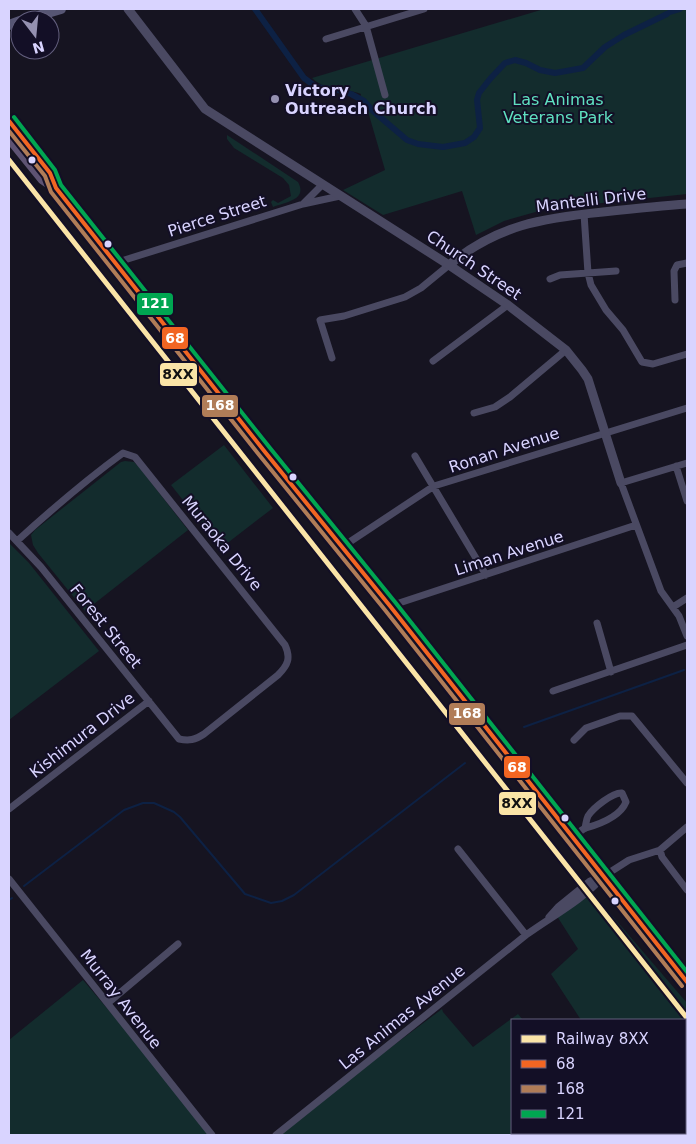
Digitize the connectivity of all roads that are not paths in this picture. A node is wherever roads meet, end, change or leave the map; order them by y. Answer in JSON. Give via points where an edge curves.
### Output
{"nodes":[{"id":1,"x":128,"y":9,"type":"edge"},
{"id":2,"x":355,"y":9,"type":"edge"},
{"id":3,"x":424,"y":9,"type":"edge"},
{"id":4,"x":366,"y":26,"type":"junction"},
{"id":5,"x":326,"y":39,"type":"dead end"},
{"id":6,"x":385,"y":95,"type":"dead end"},
{"id":7,"x":9,"y":121,"type":"edge"},
{"id":8,"x":9,"y":137,"type":"edge"},
{"id":9,"x":322,"y":185,"type":"junction"},
{"id":10,"x":56,"y":188,"type":"junction"},
{"id":11,"x":340,"y":196,"type":"junction"},
{"id":12,"x":302,"y":204,"type":"junction"},
{"id":13,"x":687,"y":204,"type":"edge"},
{"id":14,"x":584,"y":214,"type":"junction"},
{"id":15,"x":115,"y":263,"type":"junction"},
{"id":16,"x":687,"y":263,"type":"edge"},
{"id":17,"x":449,"y":265,"type":"junction"},
{"id":18,"x":616,"y":271,"type":"dead end"},
{"id":19,"x":588,"y":273,"type":"junction"},
{"id":20,"x":550,"y":279,"type":"dead end"},
{"id":21,"x":675,"y":300,"type":"dead end"},
{"id":22,"x":508,"y":305,"type":"junction"},
{"id":23,"x":566,"y":350,"type":"junction"},
{"id":24,"x":687,"y":354,"type":"edge"},
{"id":25,"x":332,"y":358,"type":"dead end"},
{"id":26,"x":434,"y":361,"type":"dead end"},
{"id":27,"x":687,"y":408,"type":"edge"},
{"id":28,"x":474,"y":413,"type":"dead end"},
{"id":29,"x":605,"y":432,"type":"junction"},
{"id":30,"x":415,"y":456,"type":"dead end"},
{"id":31,"x":687,"y":463,"type":"edge"},
{"id":32,"x":676,"y":466,"type":"junction"},
{"id":33,"x":621,"y":483,"type":"junction"},
{"id":34,"x":434,"y":486,"type":"junction"},
{"id":35,"x":687,"y":501,"type":"edge"},
{"id":36,"x":636,"y":525,"type":"junction"},
{"id":37,"x":9,"y":533,"type":"edge"},
{"id":38,"x":17,"y":540,"type":"junction"},
{"id":39,"x":342,"y":547,"type":"junction"},
{"id":40,"x":486,"y":575,"type":"junction"},
{"id":41,"x":687,"y":598,"type":"edge"},
{"id":42,"x":390,"y":606,"type":"junction"},
{"id":43,"x":673,"y":608,"type":"junction"},
{"id":44,"x":596,"y":623,"type":"dead end"},
{"id":45,"x":687,"y":636,"type":"edge"},
{"id":46,"x":687,"y":645,"type":"edge"},
{"id":47,"x":611,"y":672,"type":"junction"},
{"id":48,"x":553,"y":691,"type":"dead end"},
{"id":49,"x":149,"y":701,"type":"junction"},
{"id":50,"x":179,"y":739,"type":"joint"},
{"id":51,"x":574,"y":740,"type":"dead end"},
{"id":52,"x":687,"y":782,"type":"edge"},
{"id":53,"x":9,"y":809,"type":"edge"},
{"id":54,"x":687,"y":827,"type":"edge"},
{"id":55,"x":585,"y":828,"type":"junction"},
{"id":56,"x":573,"y":837,"type":"junction"},
{"id":57,"x":458,"y":849,"type":"dead end"},
{"id":58,"x":660,"y":850,"type":"junction"},
{"id":59,"x":604,"y":876,"type":"junction"},
{"id":60,"x":9,"y":879,"type":"edge"},
{"id":61,"x":687,"y":890,"type":"edge"},
{"id":62,"x":526,"y":935,"type":"junction"},
{"id":63,"x":178,"y":944,"type":"dead end"},
{"id":64,"x":687,"y":982,"type":"edge"},
{"id":65,"x":108,"y":1003,"type":"junction"},
{"id":66,"x":212,"y":1135,"type":"edge"},
{"id":67,"x":276,"y":1135,"type":"edge"}],
"edges":[{"from":1,"to":9,"type":"street","name":"Church Street","via":[[205,109]]},
{"from":2,"to":4,"type":"street"},
{"from":3,"to":4,"type":"street"},
{"from":4,"to":5,"type":"street"},
{"from":4,"to":6,"type":"street"},
{"from":7,"to":10,"type":"main road","via":[[50,173]]},
{"from":8,"to":10,"type":"main road","via":[[42,179]]},
{"from":9,"to":11,"type":"street","name":"Church Street"},
{"from":9,"to":12,"type":"street","name":"Pierce Street"},
{"from":10,"to":15,"type":"main road"},
{"from":11,"to":12,"type":"street"},
{"from":11,"to":17,"type":"street","name":"Church Street"},
{"from":12,"to":15,"type":"street","name":"Pierce Street"},
{"from":13,"to":14,"type":"street","name":"Mantelli Drive"},
{"from":14,"to":17,"type":"street","name":"Mantelli Drive","via":[[510,229]]},
{"from":14,"to":19,"type":"street"},
{"from":15,"to":39,"type":"main road"},
{"from":16,"to":21,"type":"street","via":[[678,265],[674,271]]},
{"from":17,"to":22,"type":"street","name":"Church Street"},
{"from":17,"to":25,"type":"street","via":[[405,297],[320,320]]},
{"from":18,"to":19,"type":"street"},
{"from":19,"to":20,"type":"street"},
{"from":19,"to":24,"type":"street","via":[[595,294],[623,330],[642,362],[652,364]]},
{"from":22,"to":23,"type":"street","name":"Church Street"},
{"from":22,"to":26,"type":"street"},
{"from":23,"to":28,"type":"street","via":[[510,397],[495,407]]},
{"from":23,"to":29,"type":"street","name":"Church Street","via":[[588,379]]},
{"from":27,"to":29,"type":"street","name":"Ronan Avenue"},
{"from":29,"to":33,"type":"street","name":"Church Street"},
{"from":29,"to":34,"type":"street","name":"Ronan Avenue"},
{"from":30,"to":34,"type":"street"},
{"from":31,"to":32,"type":"street"},
{"from":32,"to":33,"type":"street"},
{"from":32,"to":35,"type":"street"},
{"from":33,"to":36,"type":"street","name":"Church Street"},
{"from":34,"to":39,"type":"street","name":"Ronan Avenue"},
{"from":34,"to":40,"type":"street"},
{"from":36,"to":40,"type":"street","name":"Liman Avenue"},
{"from":36,"to":43,"type":"street","name":"Church Street","via":[[661,592]]},
{"from":37,"to":38,"type":"street","name":"Forest Street"},
{"from":38,"to":49,"type":"street","name":"Forest Street"},
{"from":38,"to":50,"type":"street","name":"Muraoka Drive","via":[[123,453],[135,457],[246,594],[288,652],[288,664],[284,670],[256,693],[196,739]]},
{"from":39,"to":42,"type":"main road"},
{"from":40,"to":42,"type":"street","name":"Liman Avenue"},
{"from":41,"to":43,"type":"street"},
{"from":42,"to":56,"type":"main road"},
{"from":43,"to":45,"type":"street","name":"Church Street"},
{"from":44,"to":47,"type":"street"},
{"from":46,"to":47,"type":"street"},
{"from":47,"to":48,"type":"street"},
{"from":49,"to":50,"type":"street","name":"Forest Street"},
{"from":49,"to":53,"type":"street","name":"Kishimura Drive"},
{"from":51,"to":52,"type":"street","via":[[586,728],[627,714]]},
{"from":54,"to":58,"type":"street"},
{"from":55,"to":55,"type":"street","via":[[606,822],[623,808],[626,802],[622,793],[610,797],[589,815]]},
{"from":55,"to":56,"type":"street"},
{"from":56,"to":59,"type":"main road"},
{"from":57,"to":62,"type":"street"},
{"from":58,"to":59,"type":"street","name":"Las Animas Avenue","via":[[629,860]]},
{"from":58,"to":61,"type":"street"},
{"from":59,"to":62,"type":"street","name":"Las Animas Avenue","via":[[590,881]]},
{"from":59,"to":64,"type":"main road"},
{"from":60,"to":65,"type":"street","name":"Murray Avenue"},
{"from":62,"to":67,"type":"street","name":"Las Animas Avenue"},
{"from":63,"to":65,"type":"street"},
{"from":65,"to":66,"type":"street","name":"Murray Avenue"}]}
